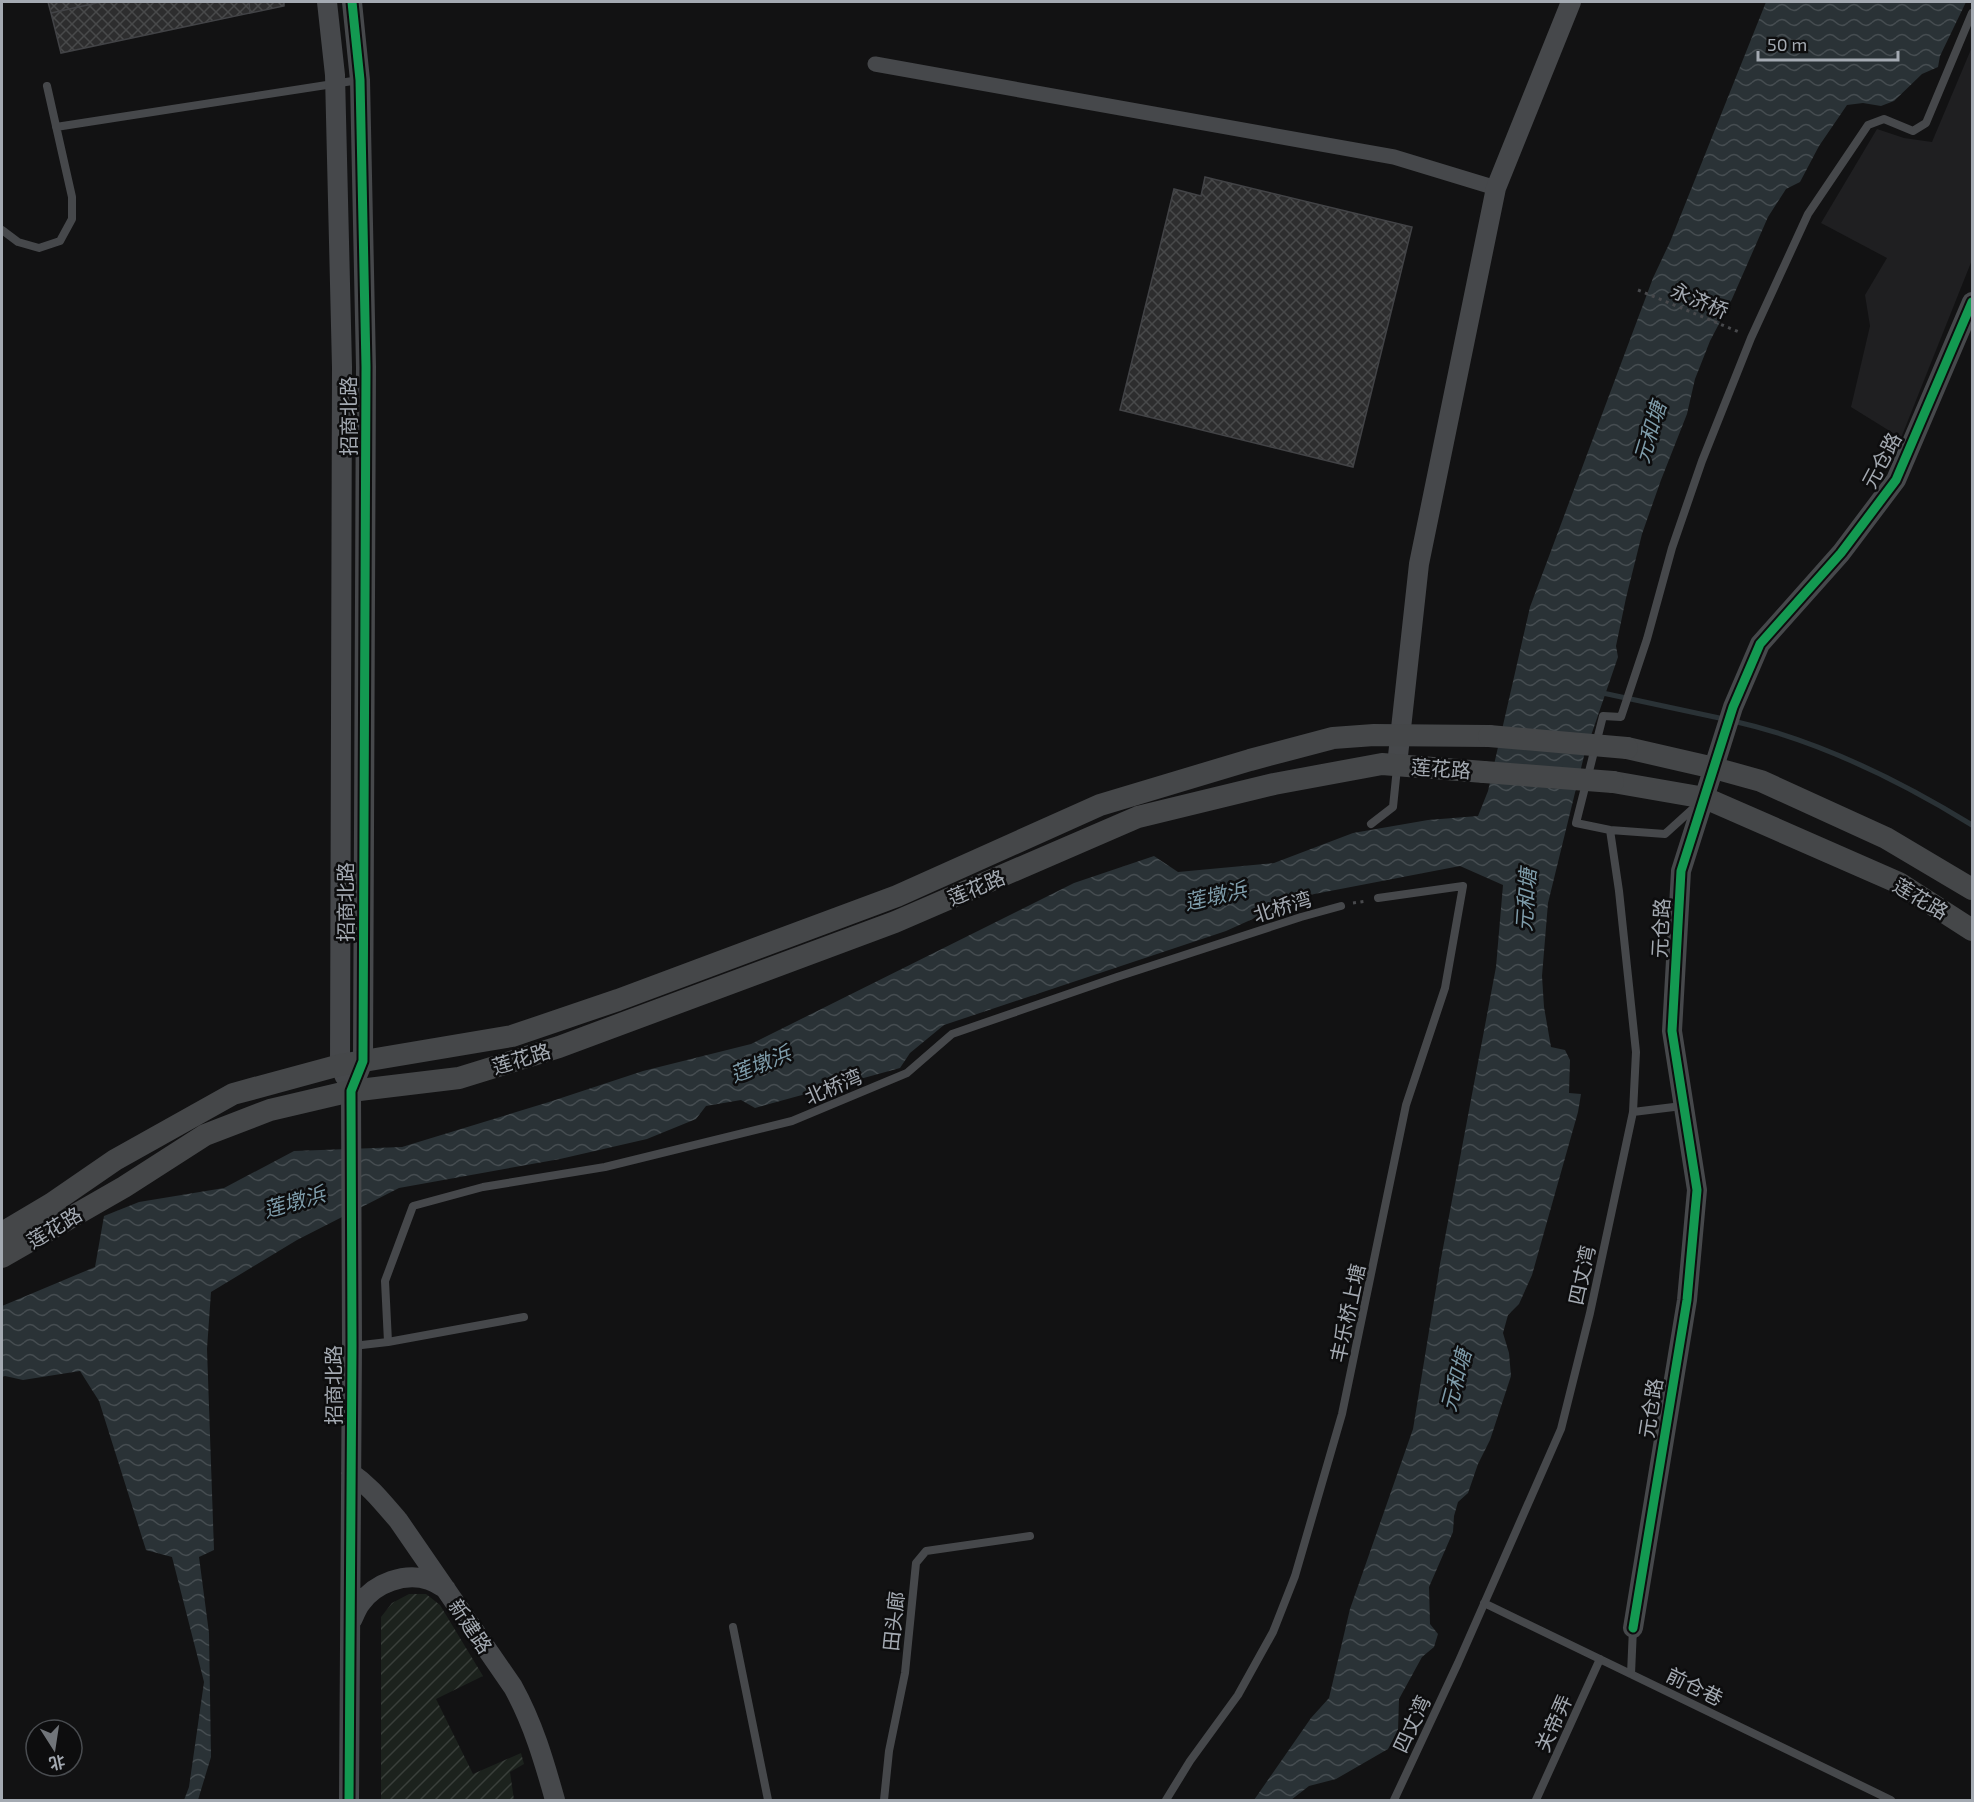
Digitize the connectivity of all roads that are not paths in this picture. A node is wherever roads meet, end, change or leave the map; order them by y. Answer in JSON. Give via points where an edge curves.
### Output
{"nodes":[{"id":1,"x":327,"y":2,"type":"edge"},
{"id":2,"x":351,"y":2,"type":"edge"},
{"id":3,"x":1571,"y":2,"type":"edge"},
{"id":4,"x":1972,"y":13,"type":"edge"},
{"id":5,"x":875,"y":64,"type":"dead end"},
{"id":6,"x":360,"y":80,"type":"junction"},
{"id":7,"x":335,"y":83,"type":"junction"},
{"id":8,"x":47,"y":86,"type":"dead end"},
{"id":9,"x":56,"y":128,"type":"junction"},
{"id":10,"x":1496,"y":188,"type":"junction"},
{"id":11,"x":2,"y":230,"type":"edge"},
{"id":12,"x":1972,"y":302,"type":"edge"},
{"id":13,"x":1399,"y":735,"type":"junction"},
{"id":14,"x":1397,"y":765,"type":"junction"},
{"id":15,"x":1714,"y":768,"type":"junction"},
{"id":16,"x":1705,"y":798,"type":"junction"},
{"id":17,"x":1371,"y":824,"type":"dead end"},
{"id":18,"x":1610,"y":830,"type":"junction"},
{"id":19,"x":1972,"y":889,"type":"edge"},
{"id":20,"x":1378,"y":898,"type":"road end"},
{"id":21,"x":1341,"y":906,"type":"road end"},
{"id":22,"x":1972,"y":930,"type":"edge"},
{"id":23,"x":363,"y":1061,"type":"junction"},
{"id":24,"x":340,"y":1065,"type":"junction"},
{"id":25,"x":351,"y":1091,"type":"junction"},
{"id":26,"x":1684,"y":1106,"type":"junction"},
{"id":27,"x":1633,"y":1112,"type":"junction"},
{"id":28,"x":2,"y":1233,"type":"edge"},
{"id":29,"x":2,"y":1257,"type":"edge"},
{"id":30,"x":524,"y":1317,"type":"dead end"},
{"id":31,"x":388,"y":1342,"type":"junction"},
{"id":32,"x":352,"y":1346,"type":"junction"},
{"id":33,"x":351,"y":1473,"type":"junction"},
{"id":34,"x":1030,"y":1536,"type":"dead end"},
{"id":35,"x":446,"y":1589,"type":"junction"},
{"id":36,"x":1484,"y":1603,"type":"junction"},
{"id":37,"x":351,"y":1622,"type":"junction"},
{"id":38,"x":733,"y":1627,"type":"dead end"},
{"id":39,"x":1633,"y":1628,"type":"joint"},
{"id":40,"x":1600,"y":1659,"type":"junction"},
{"id":41,"x":1631,"y":1674,"type":"junction"},
{"id":42,"x":349,"y":1800,"type":"edge"},
{"id":43,"x":555,"y":1800,"type":"edge"},
{"id":44,"x":768,"y":1800,"type":"edge"},
{"id":45,"x":884,"y":1800,"type":"edge"},
{"id":46,"x":1166,"y":1800,"type":"edge"},
{"id":47,"x":1394,"y":1800,"type":"edge"},
{"id":48,"x":1536,"y":1800,"type":"edge"},
{"id":49,"x":1891,"y":1800,"type":"edge"}],
"edges":[{"from":1,"to":7,"type":"street","name":"招商北路"},
{"from":2,"to":6,"type":"street","name":"招商北路"},
{"from":3,"to":10,"type":"street"},
{"from":4,"to":18,"type":"lane","via":[[1926,123],[1913,131],[1884,119],[1868,125],[1808,214],[1751,338],[1672,548],[1621,717],[1604,716],[1576,824]]},
{"from":5,"to":10,"type":"street","via":[[1394,157]]},
{"from":6,"to":7,"type":"lane"},
{"from":6,"to":23,"type":"street","name":"招商北路","via":[[366,367]]},
{"from":7,"to":9,"type":"lane"},
{"from":7,"to":24,"type":"street","name":"招商北路","via":[[342,367]]},
{"from":8,"to":9,"type":"lane"},
{"from":9,"to":11,"type":"lane","via":[[72,197],[72,219],[60,241],[39,248],[18,242]]},
{"from":10,"to":13,"type":"street","via":[[1419,564]]},
{"from":12,"to":15,"type":"street","name":"元仓路","via":[[1896,480],[1841,553],[1760,644],[1732,707]]},
{"from":13,"to":14,"type":"street"},
{"from":13,"to":15,"type":"main road","name":"莲花路","bridge":true,"via":[[1489,736],[1627,748]]},
{"from":13,"to":23,"type":"main road","name":"莲花路","via":[[1334,738],[1120,799],[897,896],[576,1014],[512,1036]]},
{"from":14,"to":16,"type":"main road","name":"莲花路","bridge":true,"via":[[1613,782]]},
{"from":14,"to":17,"type":"lane","via":[[1393,807]]},
{"from":14,"to":25,"type":"main road","name":"莲花路","via":[[1382,764],[1274,784],[1138,817],[895,922],[559,1047],[459,1078]]},
{"from":15,"to":16,"type":"street","name":"元仓路"},
{"from":15,"to":19,"type":"main road","name":"莲花路","via":[[1761,781],[1886,838]]},
{"from":16,"to":18,"type":"lane","via":[[1665,834]]},
{"from":16,"to":22,"type":"main road","name":"莲花路","via":[[1899,883]]},
{"from":16,"to":26,"type":"street","name":"元仓路","via":[[1681,871],[1672,1030]]},
{"from":18,"to":27,"type":"lane","name":"四丈湾","via":[[1636,1052]]},
{"from":20,"to":46,"type":"lane","name":"丰乐桥上塘","via":[[1463,886],[1445,988],[1406,1105],[1342,1414],[1295,1576],[1273,1632],[1244,1684]]},
{"from":21,"to":31,"type":"lane","name":"北桥湾","via":[[952,1034],[908,1073],[792,1121],[605,1167],[483,1187],[413,1206],[385,1281]]},
{"from":23,"to":24,"type":"main road","name":"莲花路"},
{"from":23,"to":25,"type":"street","name":"招商北路"},
{"from":24,"to":25,"type":"street","name":"招商北路"},
{"from":24,"to":28,"type":"main road","name":"莲花路","via":[[233,1094],[115,1160]]},
{"from":25,"to":29,"type":"main road","name":"莲花路","via":[[270,1110],[205,1135]]},
{"from":25,"to":32,"type":"street","name":"招商北路"},
{"from":26,"to":27,"type":"lane"},
{"from":26,"to":39,"type":"street","name":"元仓路","via":[[1697,1190],[1692,1245],[1685,1311]]},
{"from":27,"to":36,"type":"lane","name":"四丈湾","via":[[1561,1429]]},
{"from":30,"to":31,"type":"lane"},
{"from":31,"to":32,"type":"lane"},
{"from":32,"to":33,"type":"street","name":"招商北路"},
{"from":33,"to":35,"type":"street","name":"新建路","via":[[377,1494]]},
{"from":33,"to":37,"type":"street","name":"招商北路"},
{"from":34,"to":45,"type":"lane","name":"田头廊","via":[[926,1551],[916,1563],[905,1673]]},
{"from":35,"to":37,"type":"street","via":[[411,1577],[387,1583],[360,1603]]},
{"from":35,"to":43,"type":"street","name":"新建路","via":[[525,1708]]},
{"from":36,"to":40,"type":"lane","name":"前仓巷"},
{"from":36,"to":47,"type":"lane","name":"四丈湾"},
{"from":37,"to":42,"type":"street","name":"招商北路"},
{"from":38,"to":44,"type":"lane"},
{"from":39,"to":41,"type":"lane","name":"元仓路"},
{"from":40,"to":41,"type":"lane","name":"前仓巷"},
{"from":40,"to":48,"type":"lane","name":"关帝弄"},
{"from":41,"to":49,"type":"lane","name":"前仓巷"}]}
